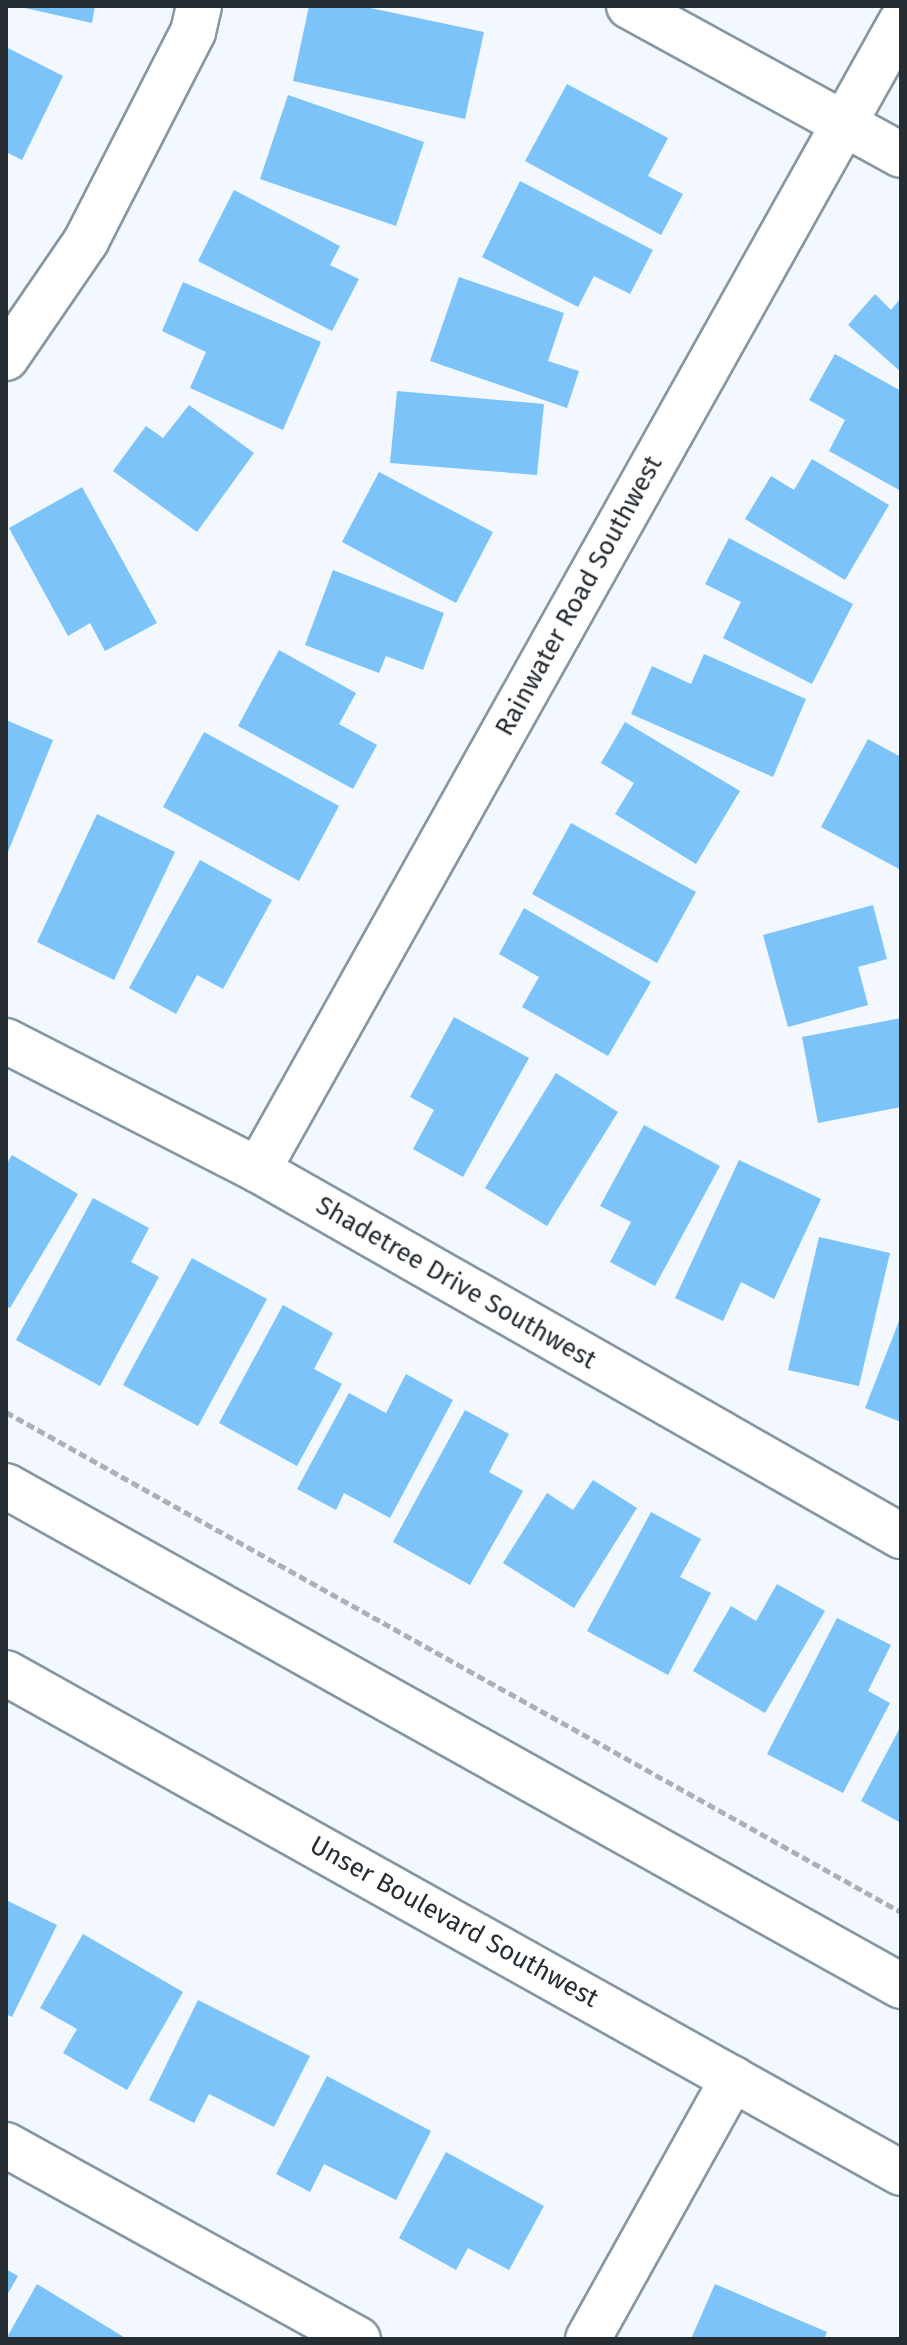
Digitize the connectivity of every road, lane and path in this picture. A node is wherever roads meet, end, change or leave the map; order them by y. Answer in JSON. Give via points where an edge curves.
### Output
{"nodes":[{"id":1,"x":199,"y":6,"type":"edge"},
{"id":2,"x":629,"y":6,"type":"edge"},
{"id":3,"x":901,"y":22,"type":"edge"},
{"id":4,"x":845,"y":123,"type":"junction"},
{"id":5,"x":901,"y":155,"type":"edge"},
{"id":6,"x":6,"y":358,"type":"edge"},
{"id":7,"x":6,"y":1041,"type":"edge"},
{"id":8,"x":258,"y":1170,"type":"junction"},
{"id":9,"x":6,"y":1412,"type":"edge"},
{"id":10,"x":6,"y":1486,"type":"edge"},
{"id":11,"x":901,"y":1536,"type":"edge"},
{"id":12,"x":6,"y":1673,"type":"edge"},
{"id":13,"x":901,"y":1912,"type":"edge"},
{"id":14,"x":901,"y":1986,"type":"edge"},
{"id":15,"x":733,"y":2079,"type":"junction"},
{"id":16,"x":6,"y":2145,"type":"edge"},
{"id":17,"x":901,"y":2173,"type":"edge"},
{"id":18,"x":358,"y":2339,"type":"edge"},
{"id":19,"x":588,"y":2339,"type":"edge"}],
"edges":[{"from":1,"to":6,"type":"street","via":[[193,32],[86,241]]},
{"from":2,"to":4,"type":"street"},
{"from":3,"to":4,"type":"street","name":"Rainwater Road Southwest"},
{"from":4,"to":5,"type":"street"},
{"from":4,"to":8,"type":"street","name":"Rainwater Road Southwest"},
{"from":7,"to":8,"type":"street","name":"Shadetree Drive Southwest"},
{"from":8,"to":11,"type":"street","name":"Shadetree Drive Southwest"},
{"from":9,"to":13,"type":"path"},
{"from":10,"to":14,"type":"street"},
{"from":12,"to":15,"type":"street","name":"Unser Boulevard Southwest"},
{"from":15,"to":17,"type":"street","name":"Unser Boulevard Southwest"},
{"from":15,"to":19,"type":"street"},
{"from":16,"to":18,"type":"street"}]}
